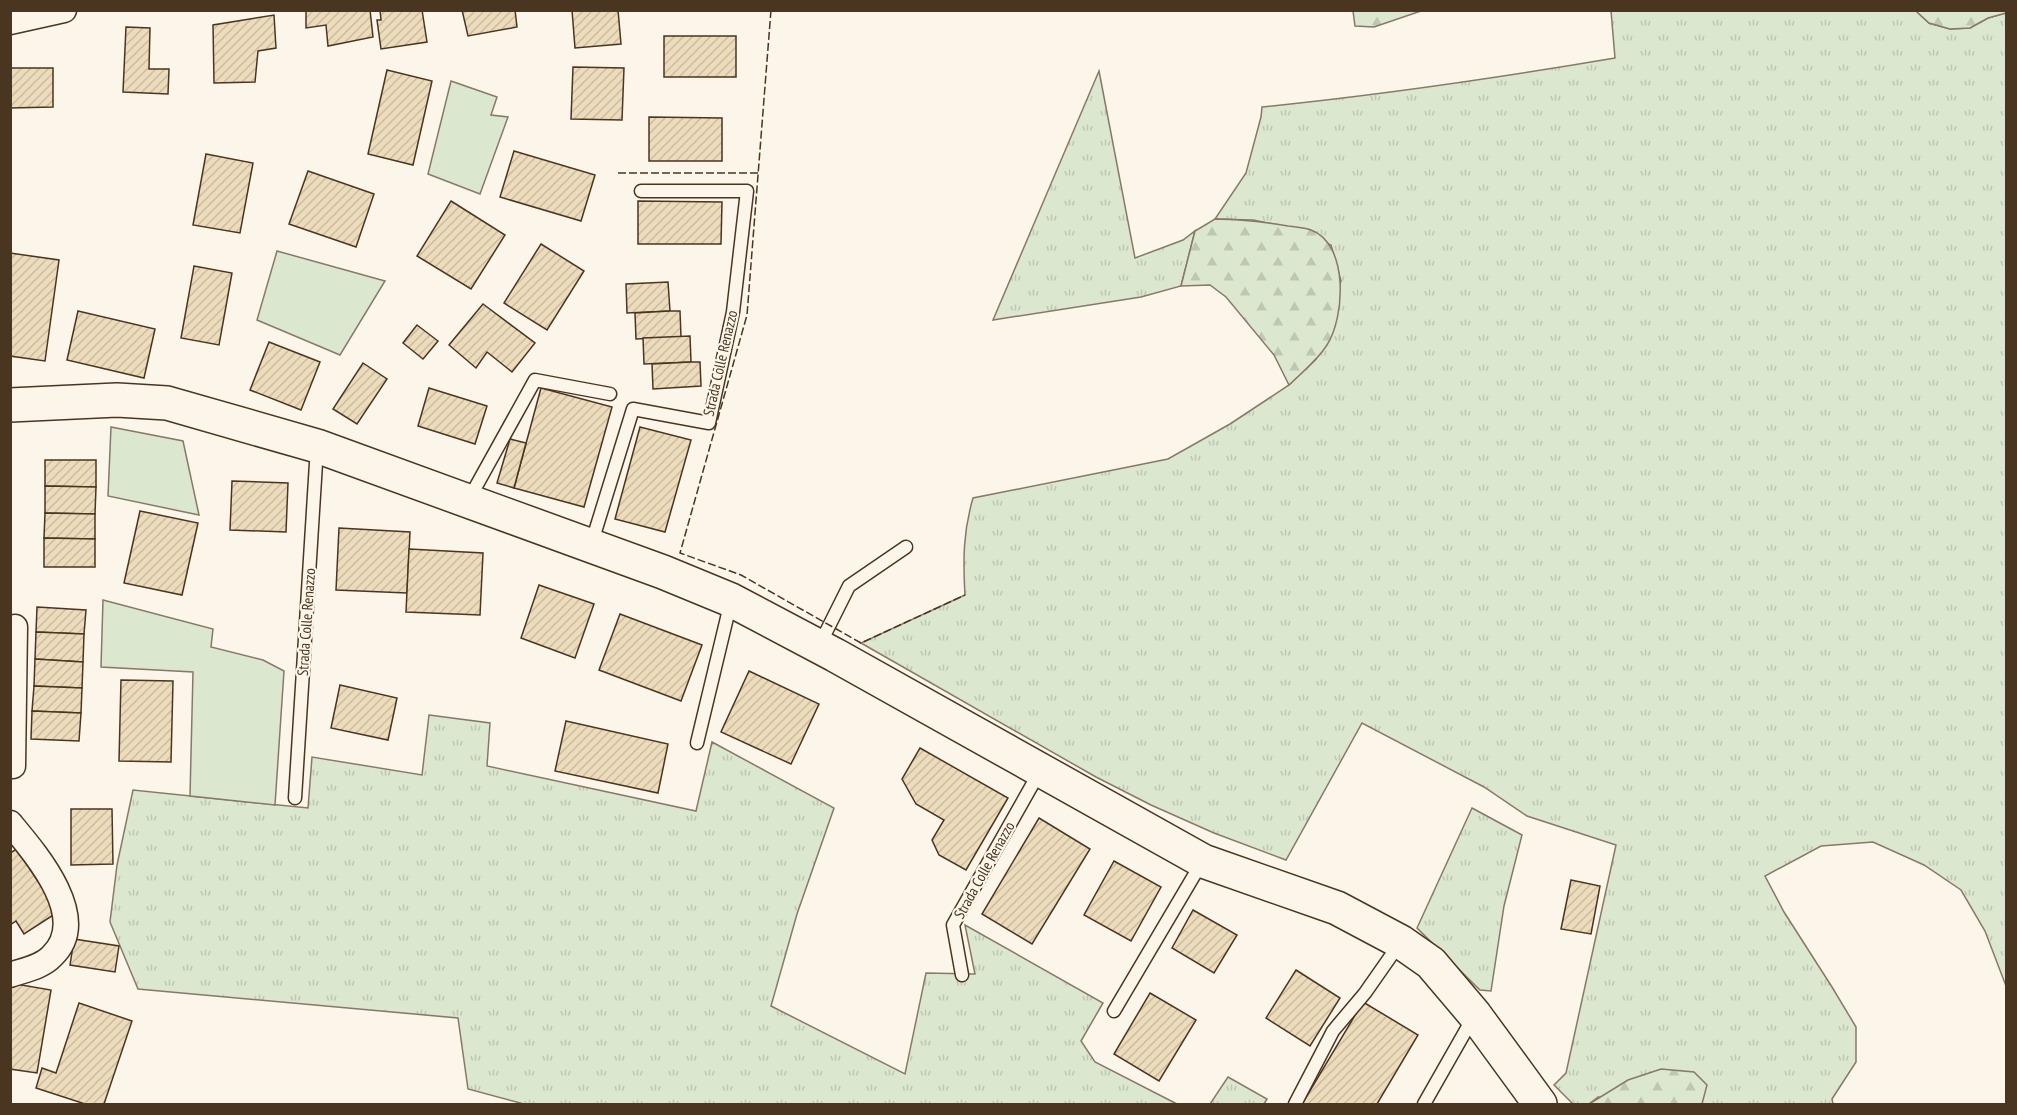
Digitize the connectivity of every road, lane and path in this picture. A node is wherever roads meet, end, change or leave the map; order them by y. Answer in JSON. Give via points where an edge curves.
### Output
{"nodes":[{"id":1,"x":64,"y":10,"type":"edge"},
{"id":2,"x":10,"y":22,"type":"edge"},
{"id":3,"x":641,"y":191,"type":"dead end"},
{"id":4,"x":610,"y":394,"type":"dead end"},
{"id":5,"x":10,"y":405,"type":"edge"},
{"id":6,"x":318,"y":446,"type":"junction"},
{"id":7,"x":468,"y":500,"type":"junction"},
{"id":8,"x":590,"y":546,"type":"junction"},
{"id":9,"x":906,"y":547,"type":"dead end"},
{"id":10,"x":731,"y":600,"type":"junction"},
{"id":11,"x":15,"y":627,"type":"dead end"},
{"id":12,"x":819,"y":647,"type":"junction"},
{"id":13,"x":698,"y":743,"type":"dead end"},
{"id":14,"x":10,"y":766,"type":"edge"},
{"id":15,"x":1040,"y":770,"type":"junction"},
{"id":16,"x":295,"y":798,"type":"dead end"},
{"id":17,"x":10,"y":823,"type":"edge"},
{"id":18,"x":1203,"y":861,"type":"junction"},
{"id":19,"x":1401,"y":942,"type":"junction"},
{"id":20,"x":10,"y":975,"type":"edge"},
{"id":21,"x":962,"y":975,"type":"dead end"},
{"id":22,"x":1114,"y":1011,"type":"dead end"},
{"id":23,"x":1475,"y":1015,"type":"junction"},
{"id":24,"x":1295,"y":1104,"type":"edge"},
{"id":25,"x":1424,"y":1104,"type":"edge"},
{"id":26,"x":1540,"y":1104,"type":"edge"}],
"edges":[{"from":1,"to":2,"type":"street"},
{"from":3,"to":8,"type":"lane","name":"Strada Colle Renazzo","via":[[747,191],[733,312],[709,423],[633,409]]},
{"from":4,"to":7,"type":"lane","via":[[535,380]]},
{"from":5,"to":6,"type":"street","via":[[117,400],[167,403]]},
{"from":6,"to":7,"type":"street"},
{"from":6,"to":16,"type":"lane","name":"Strada Colle Renazzo"},
{"from":7,"to":8,"type":"street"},
{"from":8,"to":10,"type":"street"},
{"from":9,"to":12,"type":"lane","via":[[849,586]]},
{"from":10,"to":12,"type":"street"},
{"from":10,"to":13,"type":"lane"},
{"from":11,"to":14,"type":"street"},
{"from":12,"to":15,"type":"street"},
{"from":15,"to":18,"type":"street"},
{"from":15,"to":21,"type":"lane","name":"Strada Colle Renazzo","via":[[953,925]]},
{"from":17,"to":20,"type":"street","via":[[50,876],[66,924],[62,942],[53,956]]},
{"from":18,"to":19,"type":"street","via":[[1337,908]]},
{"from":18,"to":22,"type":"lane"},
{"from":19,"to":23,"type":"street","via":[[1431,963]]},
{"from":19,"to":24,"type":"lane","via":[[1333,1031]]},
{"from":23,"to":25,"type":"lane"},
{"from":23,"to":26,"type":"street"}]}
